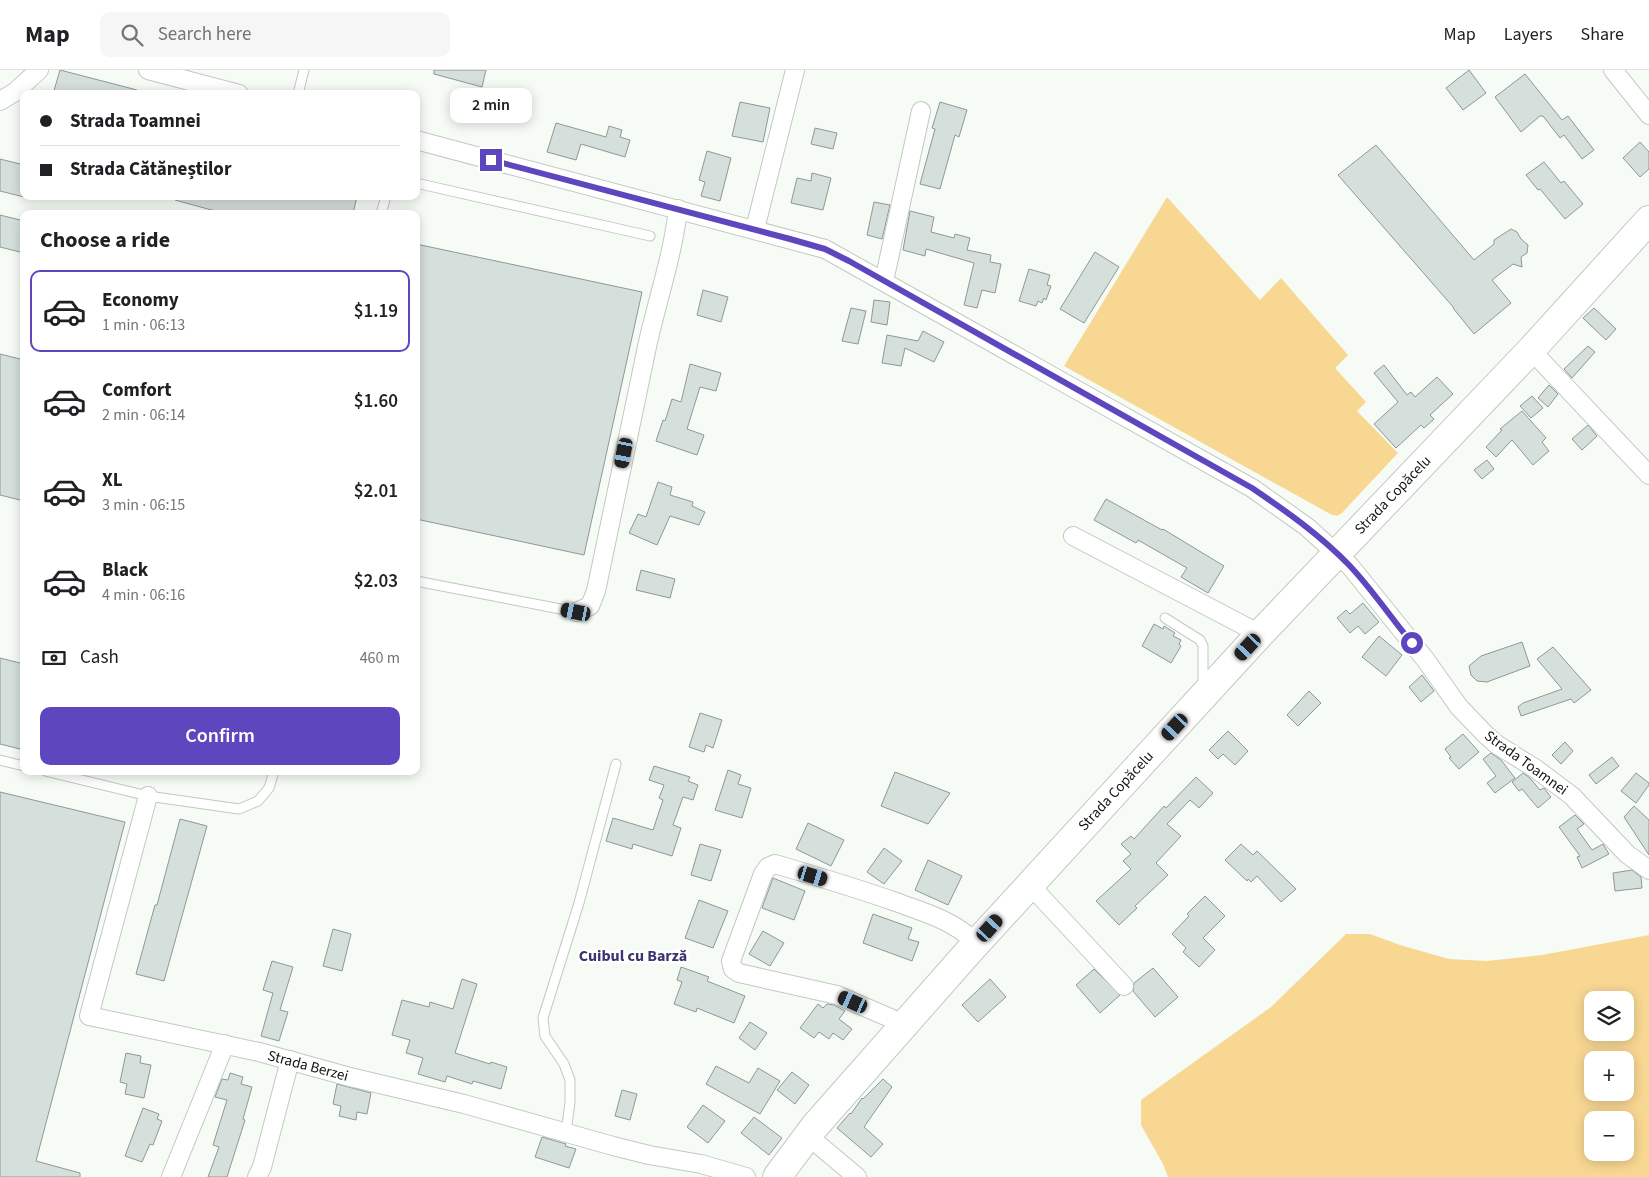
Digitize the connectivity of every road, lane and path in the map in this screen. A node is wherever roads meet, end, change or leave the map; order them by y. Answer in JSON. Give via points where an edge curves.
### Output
{"nodes":[{"id":1,"x":39,"y":70,"type":"edge"},
{"id":2,"x":148,"y":70,"type":"edge"},
{"id":3,"x":304,"y":70,"type":"edge"},
{"id":4,"x":795,"y":70,"type":"edge"},
{"id":5,"x":1613,"y":70,"type":"edge"},
{"id":6,"x":224,"y":90,"type":"edge"},
{"id":7,"x":299,"y":90,"type":"edge"},
{"id":8,"x":0,"y":101,"type":"edge"},
{"id":9,"x":922,"y":111,"type":"dead end"},
{"id":10,"x":1649,"y":115,"type":"edge"},
{"id":11,"x":420,"y":141,"type":"edge"},
{"id":12,"x":420,"y":184,"type":"edge"},
{"id":13,"x":678,"y":209,"type":"junction"},
{"id":14,"x":1649,"y":220,"type":"edge"},
{"id":15,"x":755,"y":229,"type":"junction"},
{"id":16,"x":650,"y":236,"type":"dead end"},
{"id":17,"x":884,"y":281,"type":"junction"},
{"id":18,"x":1531,"y":350,"type":"junction"},
{"id":19,"x":1649,"y":475,"type":"edge"},
{"id":20,"x":1073,"y":536,"type":"dead end"},
{"id":21,"x":1336,"y":553,"type":"junction"},
{"id":22,"x":420,"y":583,"type":"edge"},
{"id":23,"x":576,"y":612,"type":"joint"},
{"id":24,"x":1165,"y":618,"type":"dead end"},
{"id":25,"x":1260,"y":634,"type":"junction"},
{"id":26,"x":1201,"y":698,"type":"junction"},
{"id":27,"x":0,"y":760,"type":"edge"},
{"id":28,"x":616,"y":764,"type":"dead end"},
{"id":29,"x":20,"y":765,"type":"edge"},
{"id":30,"x":61,"y":775,"type":"edge"},
{"id":31,"x":273,"y":775,"type":"edge"},
{"id":32,"x":148,"y":796,"type":"junction"},
{"id":33,"x":1649,"y":870,"type":"edge"},
{"id":34,"x":1030,"y":885,"type":"junction"},
{"id":35,"x":977,"y":942,"type":"junction"},
{"id":36,"x":1124,"y":986,"type":"dead end"},
{"id":37,"x":904,"y":1024,"type":"junction"},
{"id":38,"x":225,"y":1044,"type":"junction"},
{"id":39,"x":290,"y":1060,"type":"junction"},
{"id":40,"x":812,"y":1131,"type":"junction"},
{"id":41,"x":566,"y":1133,"type":"junction"},
{"id":42,"x":837,"y":1169,"type":"edge"},
{"id":43,"x":171,"y":1177,"type":"edge"},
{"id":44,"x":257,"y":1177,"type":"edge"},
{"id":45,"x":746,"y":1177,"type":"edge"},
{"id":46,"x":777,"y":1177,"type":"edge"},
{"id":47,"x":857,"y":1177,"type":"edge"}],
"edges":[{"from":1,"to":8,"type":"street"},
{"from":2,"to":6,"type":"street"},
{"from":3,"to":7,"type":"lane"},
{"from":4,"to":15,"type":"street"},
{"from":5,"to":10,"type":"street"},
{"from":9,"to":17,"type":"street"},
{"from":11,"to":13,"type":"street","name":"Strada Toamnei"},
{"from":12,"to":16,"type":"lane"},
{"from":13,"to":15,"type":"street","name":"Strada Toamnei"},
{"from":13,"to":23,"type":"street","via":[[676,234],[654,315],[596,591],[590,606]]},
{"from":14,"to":18,"type":"main road","name":"Strada Copăcelu"},
{"from":15,"to":17,"type":"street","name":"Strada Toamnei","via":[[825,249]]},
{"from":17,"to":21,"type":"street","name":"Strada Toamnei","via":[[1252,488],[1307,527]]},
{"from":18,"to":19,"type":"street"},
{"from":18,"to":21,"type":"main road","name":"Strada Copăcelu"},
{"from":20,"to":25,"type":"street"},
{"from":21,"to":25,"type":"main road","name":"Strada Copăcelu"},
{"from":21,"to":33,"type":"street","name":"Strada Toamnei","via":[[1350,566],[1459,707],[1485,734],[1572,796],[1627,854]]},
{"from":22,"to":23,"type":"lane"},
{"from":24,"to":26,"type":"lane","via":[[1200,640],[1203,646]]},
{"from":25,"to":26,"type":"main road","name":"Strada Copăcelu"},
{"from":26,"to":34,"type":"main road","name":"Strada Copăcelu"},
{"from":27,"to":29,"type":"lane"},
{"from":28,"to":41,"type":"lane","via":[[579,902],[543,1018],[545,1036],[564,1064],[570,1080]]},
{"from":30,"to":32,"type":"lane"},
{"from":31,"to":32,"type":"lane","via":[[269,788],[258,801],[239,808]]},
{"from":32,"to":38,"type":"street","name":"Strada Berzei","via":[[89,1016]]},
{"from":34,"to":35,"type":"main road","name":"Strada Copăcelu"},
{"from":34,"to":36,"type":"street"},
{"from":35,"to":37,"type":"main road","name":"Strada Copăcelu"},
{"from":35,"to":37,"type":"street","via":[[939,918],[775,864],[768,866],[762,874],[731,961],[733,970],[837,995]]},
{"from":37,"to":40,"type":"main road","name":"Strada Copăcelu"},
{"from":38,"to":39,"type":"street","name":"Strada Berzei"},
{"from":38,"to":43,"type":"street"},
{"from":39,"to":41,"type":"street","name":"Strada Berzei"},
{"from":39,"to":44,"type":"street"},
{"from":40,"to":42,"type":"street"},
{"from":40,"to":46,"type":"main road","name":"Strada Copăcelu"},
{"from":41,"to":45,"type":"street","name":"Strada Berzei"},
{"from":42,"to":47,"type":"street"}]}
